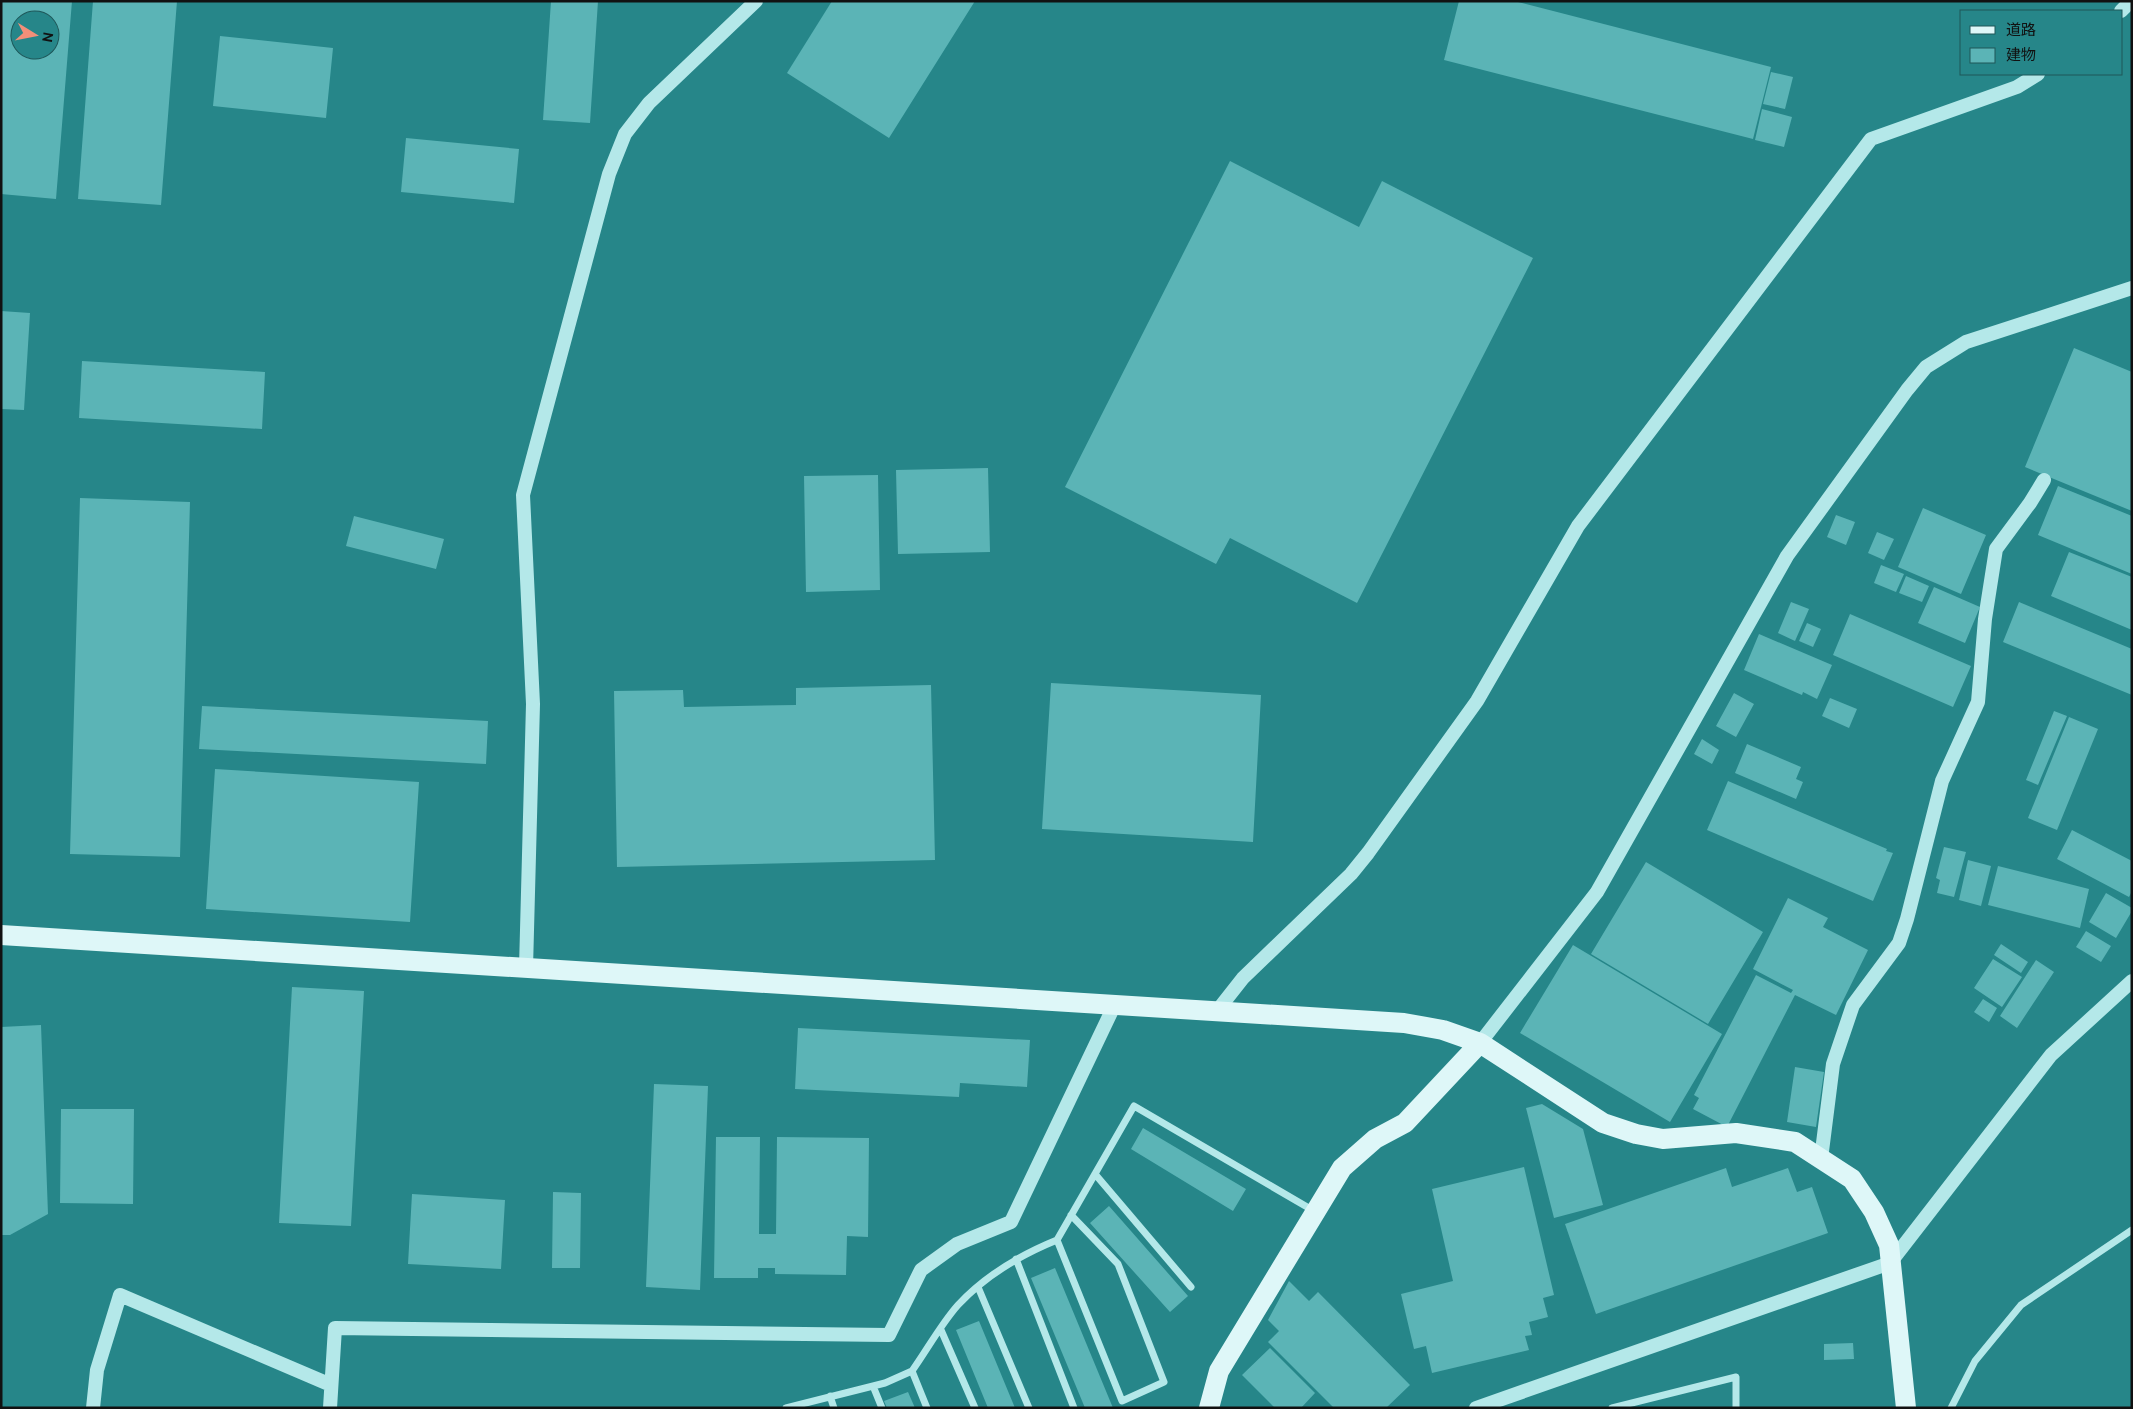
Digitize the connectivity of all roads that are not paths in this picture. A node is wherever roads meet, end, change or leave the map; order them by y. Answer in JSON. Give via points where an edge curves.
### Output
{"nodes":[{"id":1,"x":756,"y":1,"type":"edge"},
{"id":2,"x":2131,"y":1,"type":"edge"},
{"id":3,"x":2122,"y":10,"type":"edge"},
{"id":4,"x":2036,"y":75,"type":"edge"},
{"id":5,"x":2132,"y":288,"type":"edge"},
{"id":6,"x":2044,"y":480,"type":"dead end"},
{"id":7,"x":1,"y":935,"type":"edge"},
{"id":8,"x":526,"y":968,"type":"junction"},
{"id":9,"x":2132,"y":981,"type":"edge"},
{"id":10,"x":1115,"y":1004,"type":"junction"},
{"id":11,"x":1217,"y":1011,"type":"junction"},
{"id":12,"x":1480,"y":1042,"type":"junction"},
{"id":13,"x":1821,"y":1160,"type":"junction"},
{"id":14,"x":1095,"y":1174,"type":"junction"},
{"id":15,"x":1315,"y":1212,"type":"junction"},
{"id":16,"x":1070,"y":1216,"type":"junction"},
{"id":17,"x":2132,"y":1230,"type":"edge"},
{"id":18,"x":1057,"y":1240,"type":"junction"},
{"id":19,"x":1016,"y":1259,"type":"junction"},
{"id":20,"x":1890,"y":1262,"type":"junction"},
{"id":21,"x":978,"y":1287,"type":"junction"},
{"id":22,"x":1191,"y":1287,"type":"dead end"},
{"id":23,"x":941,"y":1330,"type":"junction"},
{"id":24,"x":912,"y":1371,"type":"junction"},
{"id":25,"x":331,"y":1385,"type":"junction"},
{"id":26,"x":873,"y":1386,"type":"junction"},
{"id":27,"x":830,"y":1396,"type":"junction"},
{"id":28,"x":92,"y":1408,"type":"edge"},
{"id":29,"x":330,"y":1408,"type":"edge"},
{"id":30,"x":786,"y":1408,"type":"edge"},
{"id":31,"x":834,"y":1408,"type":"edge"},
{"id":32,"x":882,"y":1408,"type":"edge"},
{"id":33,"x":927,"y":1408,"type":"edge"},
{"id":34,"x":975,"y":1408,"type":"edge"},
{"id":35,"x":1029,"y":1408,"type":"edge"},
{"id":36,"x":1074,"y":1408,"type":"edge"},
{"id":37,"x":1209,"y":1408,"type":"edge"},
{"id":38,"x":1476,"y":1408,"type":"edge"},
{"id":39,"x":1612,"y":1408,"type":"edge"},
{"id":40,"x":1736,"y":1408,"type":"edge"},
{"id":41,"x":1906,"y":1408,"type":"edge"},
{"id":42,"x":1951,"y":1408,"type":"edge"}],
"edges":[{"from":1,"to":8,"type":"street","via":[[649,103],[625,134],[609,174],[523,495],[533,704]]},
{"from":2,"to":3,"type":"street"},
{"from":4,"to":11,"type":"street","via":[[2017,87],[1871,139],[1578,526],[1477,701],[1368,853],[1351,874],[1242,978]]},
{"from":5,"to":12,"type":"street","via":[[1966,342],[1926,367],[1787,556],[1598,892]]},
{"from":6,"to":13,"type":"street","via":[[1996,549],[1985,619],[1978,702],[1942,781],[1899,943],[1853,1005],[1833,1064]]},
{"from":7,"to":8,"type":"street"},
{"from":8,"to":10,"type":"street"},
{"from":9,"to":20,"type":"street","via":[[2051,1055]]},
{"from":10,"to":11,"type":"street"},
{"from":10,"to":25,"type":"street","via":[[1011,1222],[957,1244],[921,1270],[889,1335],[335,1328]]},
{"from":11,"to":12,"type":"street","via":[[1404,1023],[1443,1030]]},
{"from":12,"to":13,"type":"street","via":[[1611,1126],[1662,1139],[1736,1133],[1763,1136],[1796,1142]]},
{"from":12,"to":15,"type":"street","via":[[1405,1123],[1375,1139],[1342,1168]]},
{"from":13,"to":20,"type":"street","via":[[1852,1179],[1874,1212],[1889,1245]]},
{"from":14,"to":15,"type":"lane","via":[[1134,1106]]},
{"from":14,"to":16,"type":"lane"},
{"from":14,"to":22,"type":"lane"},
{"from":15,"to":37,"type":"street","via":[[1219,1371]]},
{"from":16,"to":18,"type":"lane"},
{"from":16,"to":18,"type":"lane","via":[[1118,1264],[1164,1382],[1122,1401]]},
{"from":17,"to":42,"type":"lane","via":[[2020,1305],[1975,1361]]},
{"from":18,"to":19,"type":"lane"},
{"from":19,"to":21,"type":"lane"},
{"from":19,"to":36,"type":"lane"},
{"from":20,"to":38,"type":"street"},
{"from":20,"to":41,"type":"street"},
{"from":21,"to":23,"type":"lane","via":[[958,1306]]},
{"from":21,"to":35,"type":"lane"},
{"from":23,"to":24,"type":"lane"},
{"from":23,"to":34,"type":"lane"},
{"from":24,"to":26,"type":"lane"},
{"from":24,"to":33,"type":"lane"},
{"from":25,"to":28,"type":"street","via":[[120,1295],[97,1370]]},
{"from":25,"to":29,"type":"street"},
{"from":26,"to":27,"type":"lane"},
{"from":26,"to":32,"type":"lane"},
{"from":27,"to":30,"type":"lane"},
{"from":27,"to":31,"type":"lane"},
{"from":39,"to":40,"type":"lane","via":[[1736,1377]]}]}
